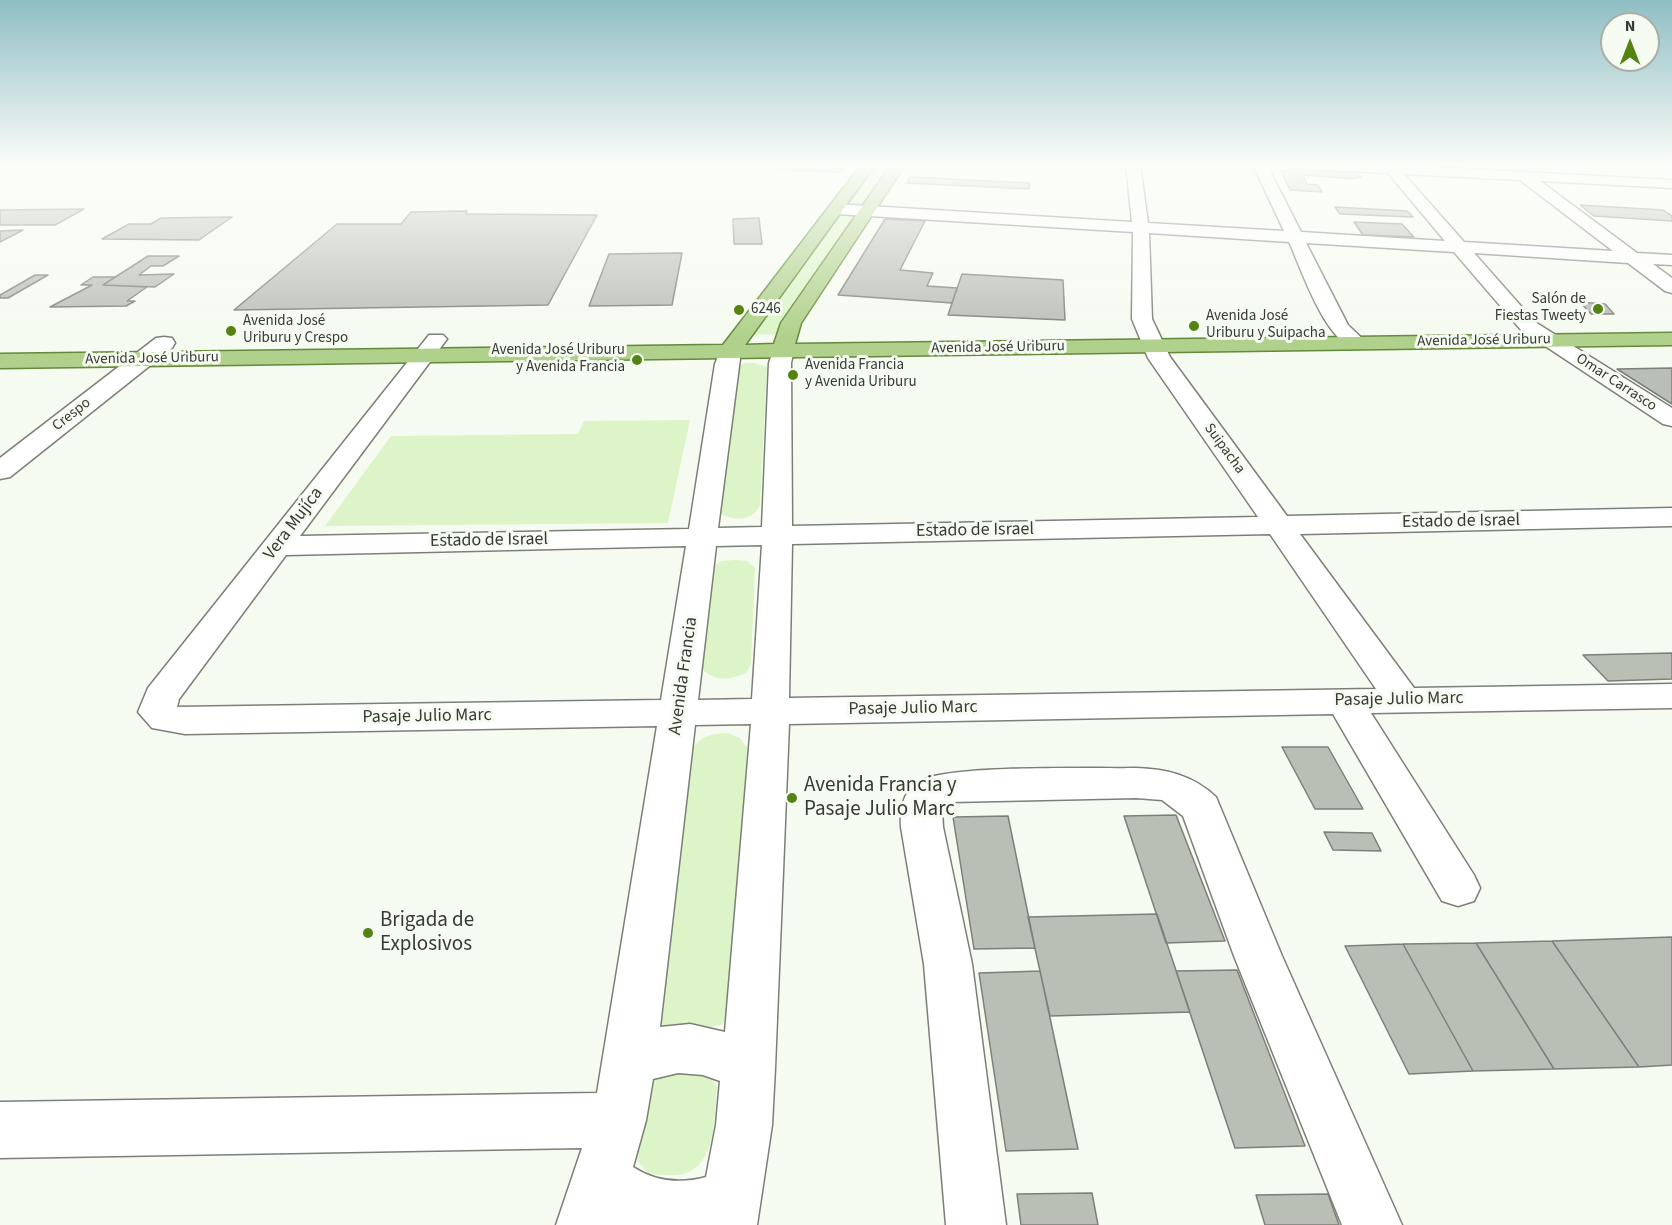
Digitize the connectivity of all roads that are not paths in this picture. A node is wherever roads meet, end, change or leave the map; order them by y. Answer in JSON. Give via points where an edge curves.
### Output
{"nodes":[{"id":1,"x":825,"y":222,"type":"edge"},
{"id":2,"x":861,"y":222,"type":"edge"},
{"id":3,"x":1047,"y":222,"type":"edge"},
{"id":4,"x":1139,"y":222,"type":"edge"},
{"id":5,"x":1289,"y":222,"type":"edge"},
{"id":6,"x":1439,"y":222,"type":"edge"},
{"id":7,"x":1587,"y":222,"type":"edge"},
{"id":8,"x":1140,"y":228,"type":"junction"},
{"id":9,"x":1296,"y":237,"type":"junction"},
{"id":10,"x":1461,"y":247,"type":"junction"},
{"id":11,"x":1636,"y":258,"type":"junction"},
{"id":12,"x":1672,"y":261,"type":"edge"},
{"id":13,"x":1672,"y":287,"type":"edge"},
{"id":14,"x":1672,"y":324,"type":"edge"},
{"id":15,"x":1528,"y":326,"type":"junction"},
{"id":16,"x":1339,"y":328,"type":"junction"},
{"id":17,"x":1151,"y":338,"type":"junction"},
{"id":18,"x":1672,"y":339,"type":"edge"},
{"id":19,"x":1551,"y":341,"type":"junction"},
{"id":20,"x":164,"y":342,"type":"junction"},
{"id":21,"x":785,"y":342,"type":"junction"},
{"id":22,"x":735,"y":343,"type":"junction"},
{"id":23,"x":1356,"y":343,"type":"junction"},
{"id":24,"x":0,"y":345,"type":"edge"},
{"id":25,"x":429,"y":347,"type":"junction"},
{"id":26,"x":144,"y":359,"type":"junction"},
{"id":27,"x":0,"y":361,"type":"edge"},
{"id":28,"x":1672,"y":419,"type":"edge"},
{"id":29,"x":0,"y":471,"type":"edge"},
{"id":30,"x":1672,"y":517,"type":"edge"},
{"id":31,"x":1279,"y":525,"type":"junction"},
{"id":32,"x":777,"y":535,"type":"junction"},
{"id":33,"x":703,"y":537,"type":"junction"},
{"id":34,"x":277,"y":546,"type":"junction"},
{"id":35,"x":1672,"y":696,"type":"edge"},
{"id":36,"x":1403,"y":700,"type":"junction"},
{"id":37,"x":1344,"y":701,"type":"junction"},
{"id":38,"x":770,"y":711,"type":"junction"},
{"id":39,"x":157,"y":712,"type":"joint"},
{"id":40,"x":680,"y":713,"type":"junction"},
{"id":41,"x":1458,"y":888,"type":"dead end"},
{"id":42,"x":630,"y":1061,"type":"junction"},
{"id":43,"x":748,"y":1068,"type":"junction"},
{"id":44,"x":619,"y":1120,"type":"junction"},
{"id":45,"x":0,"y":1130,"type":"edge"},
{"id":46,"x":593,"y":1203,"type":"edge"},
{"id":47,"x":730,"y":1213,"type":"edge"},
{"id":48,"x":976,"y":1225,"type":"edge"},
{"id":49,"x":1372,"y":1225,"type":"edge"}],
"edges":[{"from":1,"to":22,"type":"main road","name":"Avenida Francia"},
{"from":2,"to":21,"type":"main road","via":[[791,323]]},
{"from":3,"to":8,"type":"street"},
{"from":4,"to":8,"type":"street","name":"Suipacha"},
{"from":5,"to":9,"type":"street"},
{"from":6,"to":10,"type":"street","name":"Omar Carrasco"},
{"from":7,"to":11,"type":"street"},
{"from":8,"to":9,"type":"street"},
{"from":8,"to":17,"type":"street","name":"Suipacha","via":[[1142,319]]},
{"from":9,"to":10,"type":"street"},
{"from":9,"to":16,"type":"street"},
{"from":10,"to":11,"type":"street"},
{"from":10,"to":15,"type":"street","name":"Omar Carrasco"},
{"from":11,"to":12,"type":"street"},
{"from":11,"to":13,"type":"street"},
{"from":14,"to":15,"type":"main road","name":"Avenida José Uriburu"},
{"from":15,"to":16,"type":"main road","name":"Avenida José Uriburu"},
{"from":15,"to":19,"type":"street","name":"Omar Carrasco"},
{"from":16,"to":17,"type":"main road","name":"Avenida José Uriburu"},
{"from":16,"to":23,"type":"street"},
{"from":17,"to":21,"type":"main road","name":"Avenida José Uriburu"},
{"from":17,"to":23,"type":"main road","name":"Avenida José Uriburu"},
{"from":17,"to":31,"type":"street","name":"Suipacha","via":[[1159,358]]},
{"from":18,"to":19,"type":"main road","name":"Avenida José Uriburu"},
{"from":19,"to":23,"type":"main road","name":"Avenida José Uriburu"},
{"from":19,"to":28,"type":"street","name":"Omar Carrasco"},
{"from":20,"to":24,"type":"main road","name":"Avenida José Uriburu"},
{"from":20,"to":25,"type":"main road","name":"Avenida José Uriburu"},
{"from":20,"to":26,"type":"street","name":"Crespo"},
{"from":21,"to":22,"type":"main road","name":"Avenida José Uriburu"},
{"from":21,"to":32,"type":"street","via":[[780,363]]},
{"from":22,"to":25,"type":"main road","name":"Avenida José Uriburu"},
{"from":22,"to":33,"type":"street","name":"Avenida Francia","via":[[726,364]]},
{"from":25,"to":26,"type":"main road","name":"Avenida José Uriburu"},
{"from":25,"to":34,"type":"street","name":"Vera Mujíca"},
{"from":26,"to":27,"type":"main road","name":"Avenida José Uriburu"},
{"from":26,"to":29,"type":"street","name":"Crespo"},
{"from":30,"to":31,"type":"street","name":"Estado de Israel"},
{"from":31,"to":32,"type":"street","name":"Estado de Israel"},
{"from":31,"to":36,"type":"street","name":"Suipacha"},
{"from":32,"to":33,"type":"street","name":"Estado de Israel"},
{"from":32,"to":38,"type":"street"},
{"from":33,"to":34,"type":"street","name":"Estado de Israel"},
{"from":33,"to":40,"type":"street","name":"Avenida Francia"},
{"from":34,"to":39,"type":"street","name":"Vera Mujíca","via":[[166,690]]},
{"from":35,"to":36,"type":"street","name":"Pasaje Julio Marc"},
{"from":36,"to":37,"type":"street","name":"Pasaje Julio Marc"},
{"from":37,"to":38,"type":"street","name":"Pasaje Julio Marc"},
{"from":37,"to":41,"type":"street"},
{"from":38,"to":40,"type":"street","name":"Pasaje Julio Marc"},
{"from":38,"to":43,"type":"street"},
{"from":39,"to":40,"type":"street","name":"Pasaje Julio Marc","via":[[165,718],[185,721]]},
{"from":40,"to":42,"type":"street","name":"Avenida Francia"},
{"from":42,"to":43,"type":"street","via":[[672,1047],[713,1050]]},
{"from":42,"to":44,"type":"street","name":"Avenida Francia"},
{"from":43,"to":47,"type":"street"},
{"from":44,"to":45,"type":"street"},
{"from":44,"to":46,"type":"street","name":"Avenida Francia"},
{"from":46,"to":47,"type":"street"},
{"from":48,"to":49,"type":"street","via":[[948,964],[921,806],[932,793],[949,787],[1136,783],[1163,784],[1188,794],[1201,808],[1258,957]]}]}
